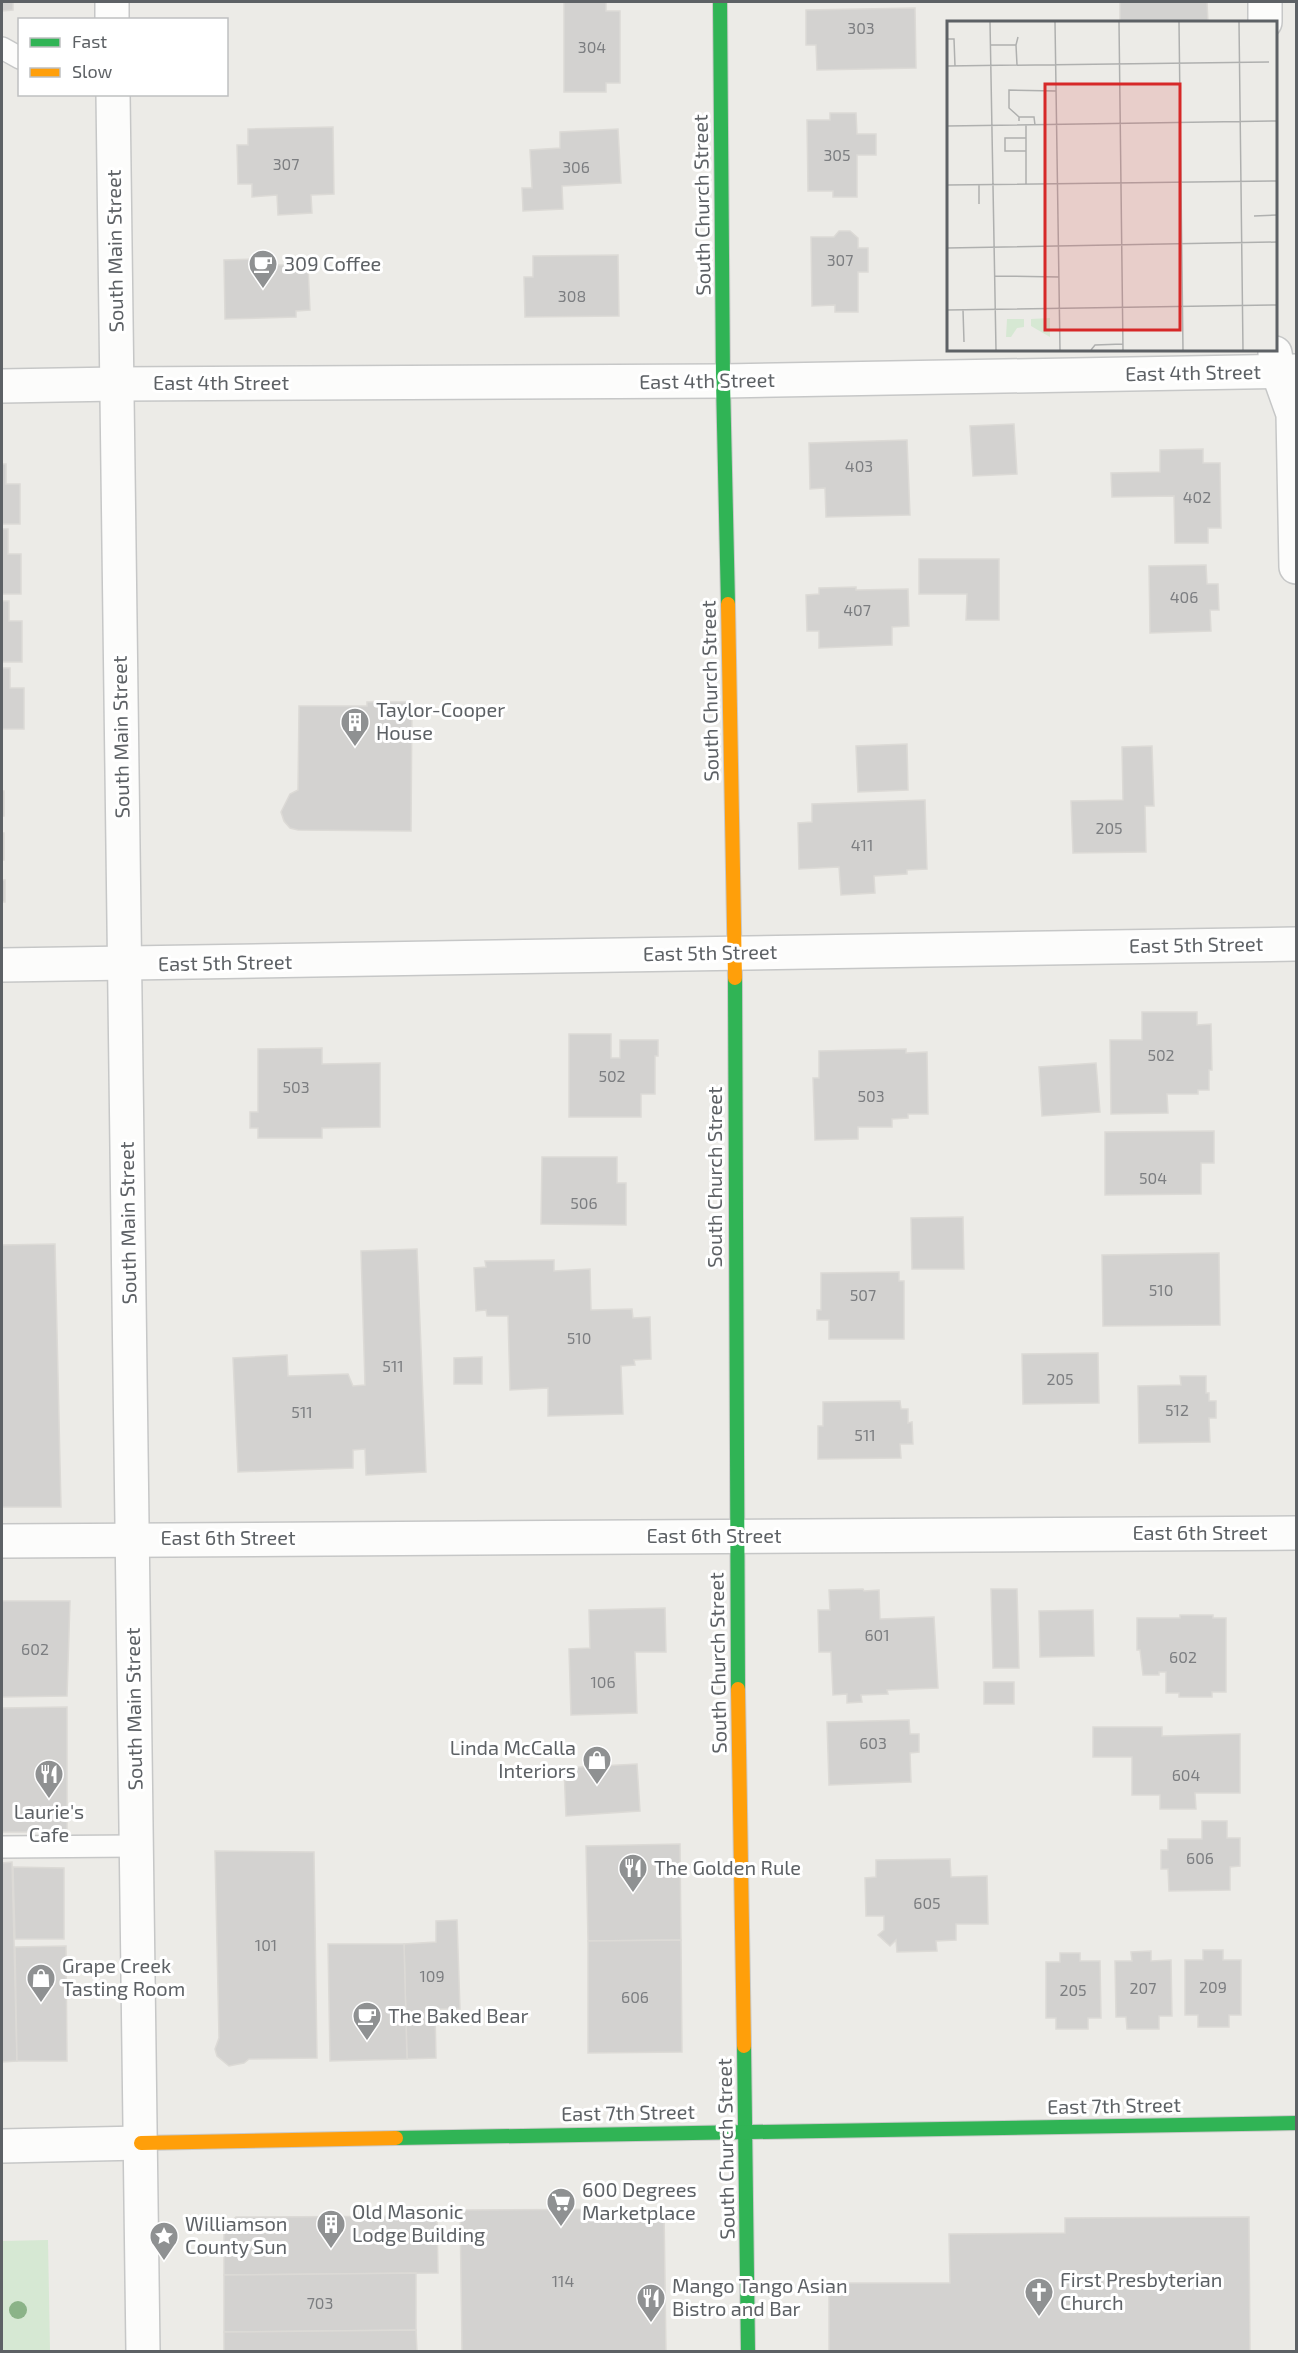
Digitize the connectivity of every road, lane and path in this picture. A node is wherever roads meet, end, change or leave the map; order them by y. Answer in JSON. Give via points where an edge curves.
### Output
{"nodes":[{"id":1,"x":112,"y":2,"type":"edge"},
{"id":2,"x":720,"y":2,"type":"edge"},
{"id":3,"x":1265,"y":2,"type":"edge"},
{"id":4,"x":112,"y":18,"type":"edge"},
{"id":5,"x":1266,"y":21,"type":"edge"},
{"id":6,"x":2,"y":48,"type":"edge"},
{"id":7,"x":18,"y":57,"type":"edge"},
{"id":8,"x":113,"y":96,"type":"edge"},
{"id":9,"x":1283,"y":364,"type":"edge"},
{"id":10,"x":723,"y":381,"type":"junction"},
{"id":11,"x":117,"y":384,"type":"junction"},
{"id":12,"x":2,"y":386,"type":"edge"},
{"id":13,"x":1296,"y":567,"type":"edge"},
{"id":14,"x":1296,"y":944,"type":"edge"},
{"id":15,"x":735,"y":952,"type":"junction"},
{"id":16,"x":2,"y":965,"type":"edge"},
{"id":17,"x":124,"y":965,"type":"junction"},
{"id":18,"x":1296,"y":1533,"type":"edge"},
{"id":19,"x":736,"y":1536,"type":"junction"},
{"id":20,"x":132,"y":1538,"type":"junction"},
{"id":21,"x":2,"y":1541,"type":"edge"},
{"id":22,"x":136,"y":1846,"type":"junction"},
{"id":23,"x":2,"y":1847,"type":"edge"},
{"id":24,"x":1296,"y":2123,"type":"edge"},
{"id":25,"x":746,"y":2130,"type":"junction"},
{"id":26,"x":141,"y":2143,"type":"junction"},
{"id":27,"x":2,"y":2146,"type":"edge"},
{"id":28,"x":143,"y":2352,"type":"edge"},
{"id":29,"x":748,"y":2352,"type":"edge"}],
"edges":[{"from":1,"to":4,"type":"street"},
{"from":2,"to":10,"type":"street","name":"South Church Street"},
{"from":3,"to":5,"type":"street"},
{"from":6,"to":7,"type":"lane"},
{"from":8,"to":11,"type":"street","name":"South Main Street"},
{"from":9,"to":10,"type":"street","name":"East 4th Street"},
{"from":9,"to":13,"type":"street","via":[[1293,414]]},
{"from":10,"to":11,"type":"street","name":"East 4th Street"},
{"from":10,"to":15,"type":"street","name":"South Church Street"},
{"from":11,"to":12,"type":"street","name":"East 4th Street"},
{"from":11,"to":17,"type":"street","name":"South Main Street"},
{"from":14,"to":15,"type":"street","name":"East 5th Street"},
{"from":15,"to":17,"type":"street","name":"East 5th Street"},
{"from":15,"to":19,"type":"street","name":"South Church Street"},
{"from":16,"to":17,"type":"street","name":"East 5th Street"},
{"from":17,"to":20,"type":"street","name":"South Main Street"},
{"from":18,"to":19,"type":"street","name":"East 6th Street"},
{"from":19,"to":20,"type":"street","name":"East 6th Street"},
{"from":19,"to":25,"type":"street","name":"South Church Street"},
{"from":20,"to":21,"type":"street","name":"East 6th Street"},
{"from":20,"to":22,"type":"street","name":"South Main Street"},
{"from":22,"to":23,"type":"lane"},
{"from":22,"to":26,"type":"street","name":"South Main Street"},
{"from":24,"to":25,"type":"street","name":"East 7th Street"},
{"from":25,"to":26,"type":"street","name":"East 7th Street"},
{"from":25,"to":29,"type":"street","name":"South Church Street"},
{"from":26,"to":27,"type":"street"},
{"from":26,"to":28,"type":"street","name":"South Main Street"}]}
